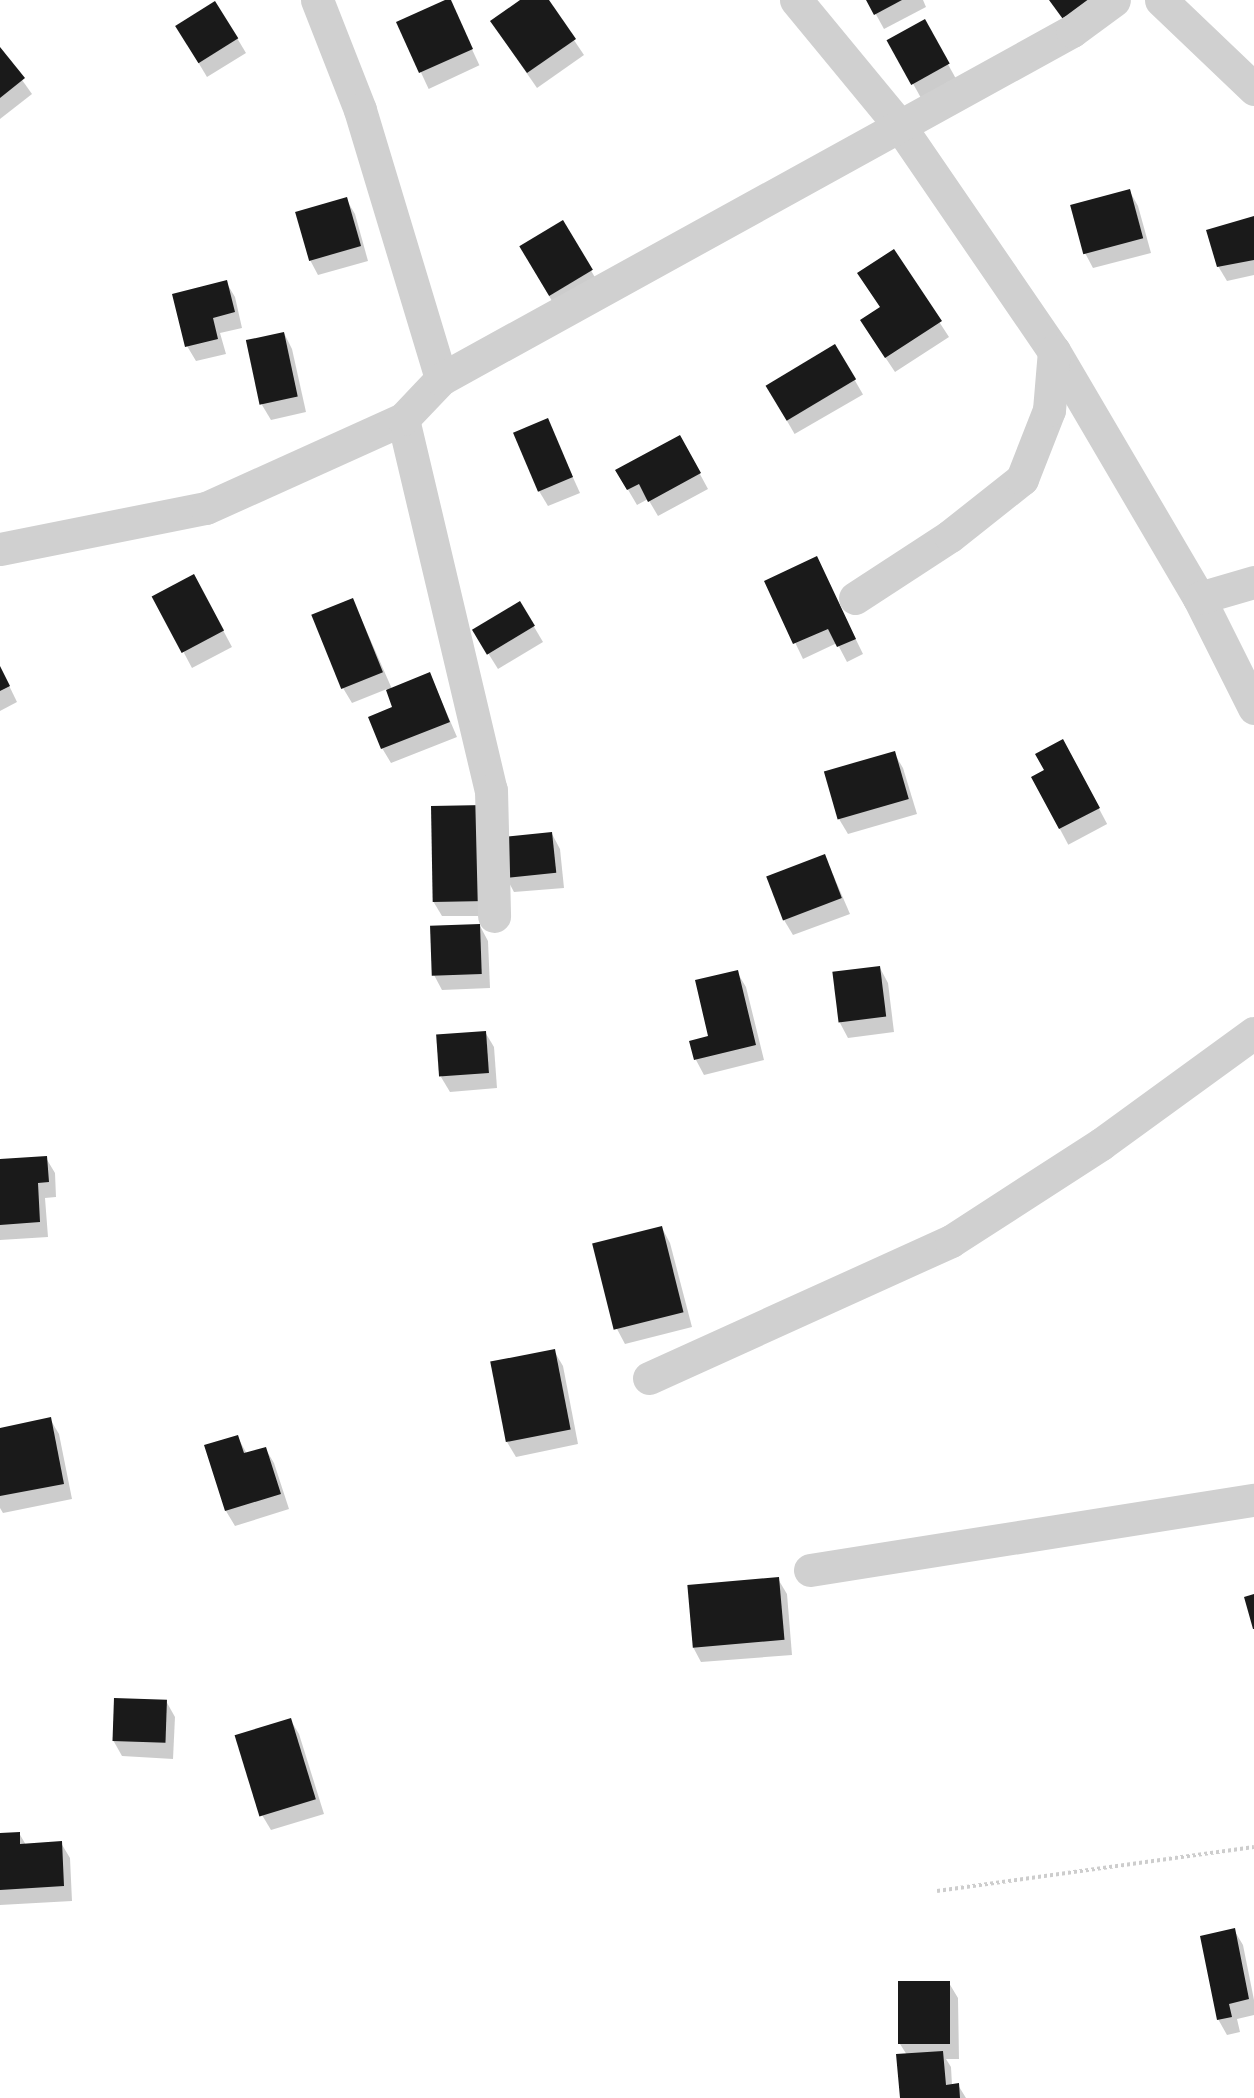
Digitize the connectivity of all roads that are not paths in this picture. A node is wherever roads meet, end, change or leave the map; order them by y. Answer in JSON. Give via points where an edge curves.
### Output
{"nodes":[{"id":1,"x":317,"y":0,"type":"edge"},
{"id":2,"x":796,"y":0,"type":"edge"},
{"id":3,"x":1114,"y":0,"type":"edge"},
{"id":4,"x":1161,"y":0,"type":"edge"},
{"id":5,"x":1254,"y":89,"type":"edge"},
{"id":6,"x":899,"y":125,"type":"junction"},
{"id":7,"x":1054,"y":351,"type":"junction"},
{"id":8,"x":441,"y":379,"type":"junction"},
{"id":9,"x":403,"y":419,"type":"junction"},
{"id":10,"x":0,"y":549,"type":"edge"},
{"id":11,"x":1254,"y":582,"type":"edge"},
{"id":12,"x":855,"y":598,"type":"dead end"},
{"id":13,"x":1198,"y":598,"type":"junction"},
{"id":14,"x":1254,"y":708,"type":"edge"},
{"id":15,"x":494,"y":916,"type":"dead end"},
{"id":16,"x":1254,"y":1033,"type":"edge"},
{"id":17,"x":649,"y":1378,"type":"dead end"},
{"id":18,"x":1254,"y":1500,"type":"edge"},
{"id":19,"x":810,"y":1570,"type":"dead end"}],
"edges":[{"from":1,"to":8,"type":"street","via":[[360,110]]},
{"from":2,"to":6,"type":"street"},
{"from":3,"to":6,"type":"street","via":[[1072,31]]},
{"from":4,"to":5,"type":"street"},
{"from":6,"to":7,"type":"street"},
{"from":6,"to":8,"type":"street"},
{"from":7,"to":12,"type":"street","via":[[1049,410],[1022,479],[950,536]]},
{"from":7,"to":13,"type":"street"},
{"from":8,"to":9,"type":"street"},
{"from":9,"to":10,"type":"street","via":[[206,508]]},
{"from":9,"to":15,"type":"street","via":[[491,790]]},
{"from":11,"to":13,"type":"street"},
{"from":13,"to":14,"type":"street"},
{"from":16,"to":17,"type":"street","via":[[1101,1144],[951,1241]]},
{"from":18,"to":19,"type":"street"}]}
